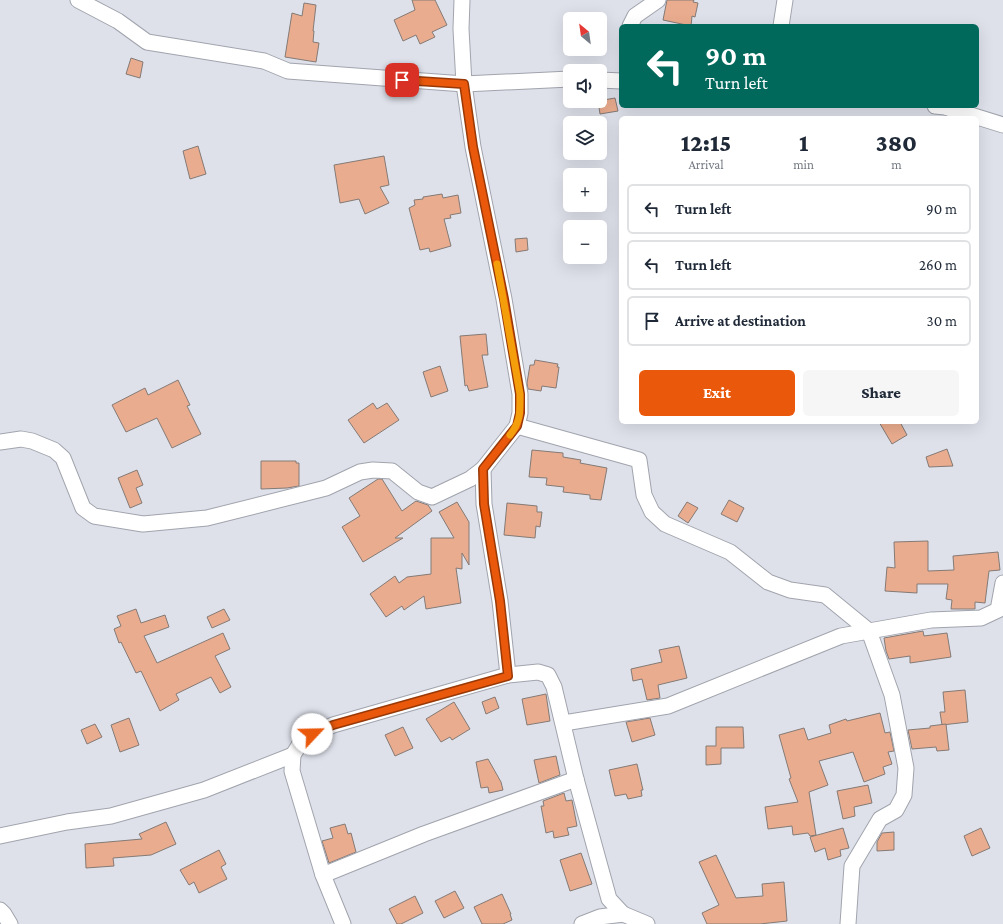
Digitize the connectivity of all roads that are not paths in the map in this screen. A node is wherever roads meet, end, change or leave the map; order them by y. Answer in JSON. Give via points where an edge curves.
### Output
{"nodes":[{"id":1,"x":78,"y":0,"type":"edge"},
{"id":2,"x":462,"y":0,"type":"edge"},
{"id":3,"x":658,"y":0,"type":"edge"},
{"id":4,"x":785,"y":0,"type":"edge"},
{"id":5,"x":631,"y":24,"type":"edge"},
{"id":6,"x":780,"y":24,"type":"edge"},
{"id":7,"x":563,"y":79,"type":"edge"},
{"id":8,"x":607,"y":80,"type":"edge"},
{"id":9,"x":619,"y":81,"type":"edge"},
{"id":10,"x":464,"y":84,"type":"junction"},
{"id":11,"x":948,"y":108,"type":"edge"},
{"id":12,"x":974,"y":116,"type":"edge"},
{"id":13,"x":979,"y":118,"type":"edge"},
{"id":14,"x":1003,"y":125,"type":"edge"},
{"id":15,"x":517,"y":426,"type":"junction"},
{"id":16,"x":0,"y":442,"type":"edge"},
{"id":17,"x":483,"y":469,"type":"junction"},
{"id":18,"x":1003,"y":583,"type":"edge"},
{"id":19,"x":869,"y":632,"type":"junction"},
{"id":20,"x":508,"y":676,"type":"junction"},
{"id":21,"x":564,"y":723,"type":"junction"},
{"id":22,"x":293,"y":755,"type":"junction"},
{"id":23,"x":576,"y":779,"type":"junction"},
{"id":24,"x":0,"y":836,"type":"edge"},
{"id":25,"x":323,"y":875,"type":"junction"},
{"id":26,"x":0,"y":910,"type":"edge"},
{"id":27,"x":624,"y":914,"type":"junction"},
{"id":28,"x":10,"y":924,"type":"edge"},
{"id":29,"x":343,"y":924,"type":"edge"},
{"id":30,"x":582,"y":924,"type":"edge"},
{"id":31,"x":647,"y":924,"type":"edge"},
{"id":32,"x":848,"y":924,"type":"edge"}],
"edges":[{"from":1,"to":10,"type":"street","via":[[118,21],[147,42],[264,61],[288,72]]},
{"from":2,"to":10,"type":"street"},
{"from":3,"to":5,"type":"street","via":[[635,16]]},
{"from":4,"to":6,"type":"street"},
{"from":7,"to":10,"type":"street"},
{"from":8,"to":9,"type":"street"},
{"from":10,"to":15,"type":"street","via":[[473,147],[504,299],[520,394]]},
{"from":11,"to":12,"type":"street"},
{"from":13,"to":14,"type":"street"},
{"from":15,"to":17,"type":"street"},
{"from":15,"to":19,"type":"street","via":[[639,460],[644,495],[652,512],[665,524],[730,552],[768,582],[790,590],[825,595]]},
{"from":16,"to":17,"type":"street","via":[[21,439],[54,450],[63,458],[83,508],[94,516],[143,524],[207,518],[326,488],[360,472],[373,470],[392,471],[418,492],[432,497],[470,479]]},
{"from":17,"to":20,"type":"street","via":[[484,504],[500,601]]},
{"from":18,"to":19,"type":"street","via":[[998,610],[981,618],[931,620]]},
{"from":19,"to":21,"type":"street","via":[[841,636],[668,706]]},
{"from":19,"to":32,"type":"street","via":[[892,695],[906,768],[904,795],[896,810],[880,819],[852,866]]},
{"from":20,"to":21,"type":"street","via":[[538,672],[548,675]]},
{"from":20,"to":22,"type":"street","via":[[333,725],[303,739]]},
{"from":21,"to":23,"type":"street"},
{"from":22,"to":24,"type":"street","via":[[204,790],[111,816]]},
{"from":22,"to":25,"type":"street","via":[[292,771]]},
{"from":23,"to":25,"type":"street","via":[[424,834]]},
{"from":23,"to":27,"type":"street","via":[[609,899]]},
{"from":25,"to":29,"type":"street"},
{"from":26,"to":28,"type":"street"},
{"from":27,"to":30,"type":"street","via":[[600,917]]},
{"from":27,"to":31,"type":"street"}]}
